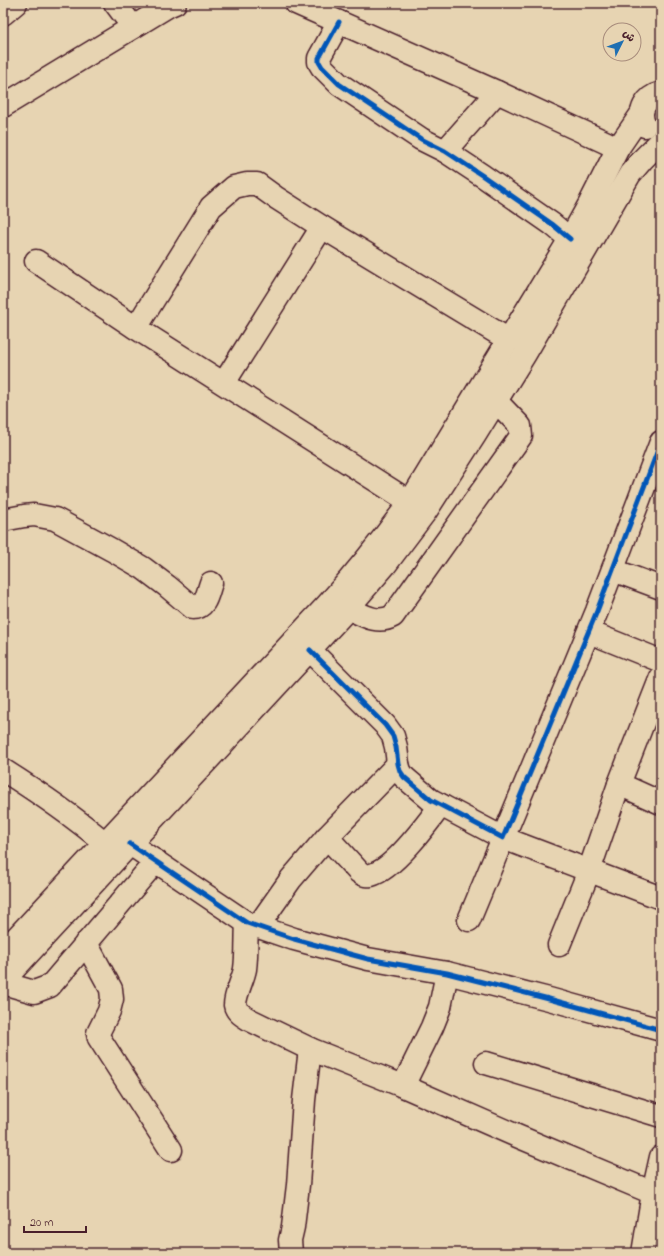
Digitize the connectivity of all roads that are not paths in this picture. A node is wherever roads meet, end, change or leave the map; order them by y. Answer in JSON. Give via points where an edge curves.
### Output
{"nodes":[{"id":1,"x":16,"y":3,"type":"edge"},
{"id":2,"x":115,"y":3,"type":"edge"},
{"id":3,"x":175,"y":3,"type":"edge"},
{"id":4,"x":296,"y":3,"type":"edge"},
{"id":5,"x":3,"y":14,"type":"edge"},
{"id":6,"x":339,"y":22,"type":"junction"},
{"id":7,"x":133,"y":27,"type":"junction"},
{"id":8,"x":497,"y":92,"type":"junction"},
{"id":9,"x":661,"y":93,"type":"edge"},
{"id":10,"x":3,"y":106,"type":"edge"},
{"id":11,"x":642,"y":113,"type":"junction"},
{"id":12,"x":661,"y":136,"type":"edge"},
{"id":13,"x":661,"y":142,"type":"edge"},
{"id":14,"x":618,"y":148,"type":"junction"},
{"id":15,"x":446,"y":151,"type":"junction"},
{"id":16,"x":322,"y":227,"type":"junction"},
{"id":17,"x":570,"y":239,"type":"junction"},
{"id":18,"x":36,"y":261,"type":"dead end"},
{"id":19,"x":136,"y":328,"type":"junction"},
{"id":20,"x":509,"y":340,"type":"junction"},
{"id":21,"x":224,"y":383,"type":"junction"},
{"id":22,"x":496,"y":401,"type":"junction"},
{"id":23,"x":661,"y":442,"type":"edge"},
{"id":24,"x":410,"y":502,"type":"junction"},
{"id":25,"x":3,"y":520,"type":"edge"},
{"id":26,"x":613,"y":570,"type":"junction"},
{"id":27,"x":211,"y":583,"type":"dead end"},
{"id":28,"x":661,"y":588,"type":"edge"},
{"id":29,"x":348,"y":608,"type":"junction"},
{"id":30,"x":589,"y":632,"type":"junction"},
{"id":31,"x":310,"y":650,"type":"junction"},
{"id":32,"x":661,"y":661,"type":"edge"},
{"id":33,"x":661,"y":677,"type":"edge"},
{"id":34,"x":398,"y":764,"type":"junction"},
{"id":35,"x":3,"y":770,"type":"edge"},
{"id":36,"x":619,"y":784,"type":"junction"},
{"id":37,"x":661,"y":803,"type":"edge"},
{"id":38,"x":442,"y":806,"type":"junction"},
{"id":39,"x":328,"y":837,"type":"junction"},
{"id":40,"x":503,"y":838,"type":"junction"},
{"id":41,"x":105,"y":843,"type":"junction"},
{"id":42,"x":130,"y":844,"type":"junction"},
{"id":43,"x":156,"y":861,"type":"junction"},
{"id":44,"x":589,"y":871,"type":"junction"},
{"id":45,"x":661,"y":898,"type":"edge"},
{"id":46,"x":469,"y":920,"type":"dead end"},
{"id":47,"x":253,"y":924,"type":"junction"},
{"id":48,"x":86,"y":943,"type":"junction"},
{"id":49,"x":559,"y":945,"type":"dead end"},
{"id":50,"x":3,"y":952,"type":"edge"},
{"id":51,"x":447,"y":973,"type":"junction"},
{"id":52,"x":3,"y":982,"type":"edge"},
{"id":53,"x":661,"y":1030,"type":"edge"},
{"id":54,"x":310,"y":1049,"type":"junction"},
{"id":55,"x":486,"y":1064,"type":"dead end"},
{"id":56,"x":403,"y":1086,"type":"junction"},
{"id":57,"x":661,"y":1116,"type":"edge"},
{"id":58,"x":171,"y":1150,"type":"dead end"},
{"id":59,"x":661,"y":1156,"type":"edge"},
{"id":60,"x":653,"y":1193,"type":"junction"},
{"id":61,"x":654,"y":1232,"type":"edge"},
{"id":62,"x":291,"y":1253,"type":"edge"},
{"id":63,"x":643,"y":1253,"type":"edge"}],
"edges":[{"from":1,"to":5,"type":"main road"},
{"from":2,"to":7,"type":"main road"},
{"from":3,"to":7,"type":"main road"},
{"from":4,"to":6,"type":"main road"},
{"from":6,"to":8,"type":"main road"},
{"from":6,"to":15,"type":"main road","via":[[319,58],[325,71],[339,84],[421,139]]},
{"from":7,"to":10,"type":"main road"},
{"from":8,"to":14,"type":"main road"},
{"from":8,"to":15,"type":"main road"},
{"from":9,"to":11,"type":"main road","via":[[648,99]]},
{"from":11,"to":12,"type":"main road","via":[[647,128]]},
{"from":11,"to":14,"type":"main road"},
{"from":13,"to":22,"type":"main road","via":[[634,169],[620,189]]},
{"from":14,"to":17,"type":"main road"},
{"from":15,"to":17,"type":"main road"},
{"from":16,"to":19,"type":"main road","via":[[257,184],[234,187],[211,207]]},
{"from":16,"to":20,"type":"main road"},
{"from":16,"to":21,"type":"main road"},
{"from":17,"to":20,"type":"main road"},
{"from":18,"to":19,"type":"main road"},
{"from":19,"to":21,"type":"main road"},
{"from":20,"to":24,"type":"main road"},
{"from":21,"to":24,"type":"main road"},
{"from":22,"to":29,"type":"main road","via":[[426,511],[386,564]]},
{"from":22,"to":29,"type":"main road","via":[[520,426],[521,436],[393,616],[375,620]]},
{"from":23,"to":26,"type":"main road"},
{"from":24,"to":41,"type":"main road","via":[[350,580]]},
{"from":25,"to":27,"type":"main road","via":[[34,515],[55,519],[143,568],[193,608],[198,608],[205,602]]},
{"from":26,"to":28,"type":"main road"},
{"from":26,"to":30,"type":"main road"},
{"from":29,"to":31,"type":"main road"},
{"from":30,"to":32,"type":"main road"},
{"from":30,"to":40,"type":"main road"},
{"from":31,"to":34,"type":"main road","via":[[393,736]]},
{"from":31,"to":42,"type":"main road"},
{"from":33,"to":36,"type":"main road"},
{"from":34,"to":38,"type":"main road","via":[[404,777]]},
{"from":34,"to":39,"type":"main road"},
{"from":35,"to":41,"type":"main road"},
{"from":36,"to":37,"type":"main road"},
{"from":36,"to":44,"type":"main road"},
{"from":38,"to":39,"type":"main road","via":[[396,858],[383,870],[370,876],[359,872]]},
{"from":38,"to":40,"type":"main road"},
{"from":39,"to":47,"type":"main road"},
{"from":40,"to":44,"type":"main road"},
{"from":40,"to":46,"type":"main road"},
{"from":41,"to":50,"type":"main road"},
{"from":42,"to":43,"type":"main road"},
{"from":42,"to":52,"type":"main road"},
{"from":43,"to":47,"type":"main road"},
{"from":43,"to":48,"type":"main road"},
{"from":44,"to":45,"type":"main road"},
{"from":44,"to":49,"type":"main road"},
{"from":47,"to":51,"type":"main road","via":[[294,939],[368,959]]},
{"from":47,"to":54,"type":"main road","via":[[235,1005],[242,1015],[250,1020]]},
{"from":48,"to":52,"type":"main road","via":[[50,986],[34,992]]},
{"from":48,"to":58,"type":"main road","via":[[111,989],[109,1012],[98,1033],[99,1038]]},
{"from":51,"to":53,"type":"main road"},
{"from":51,"to":56,"type":"main road","via":[[440,1008]]},
{"from":54,"to":56,"type":"main road"},
{"from":54,"to":62,"type":"main road","via":[[298,1185],[290,1240]]},
{"from":55,"to":57,"type":"main road"},
{"from":56,"to":60,"type":"main road"},
{"from":59,"to":60,"type":"main road"},
{"from":60,"to":61,"type":"main road"},
{"from":61,"to":63,"type":"main road"}]}
